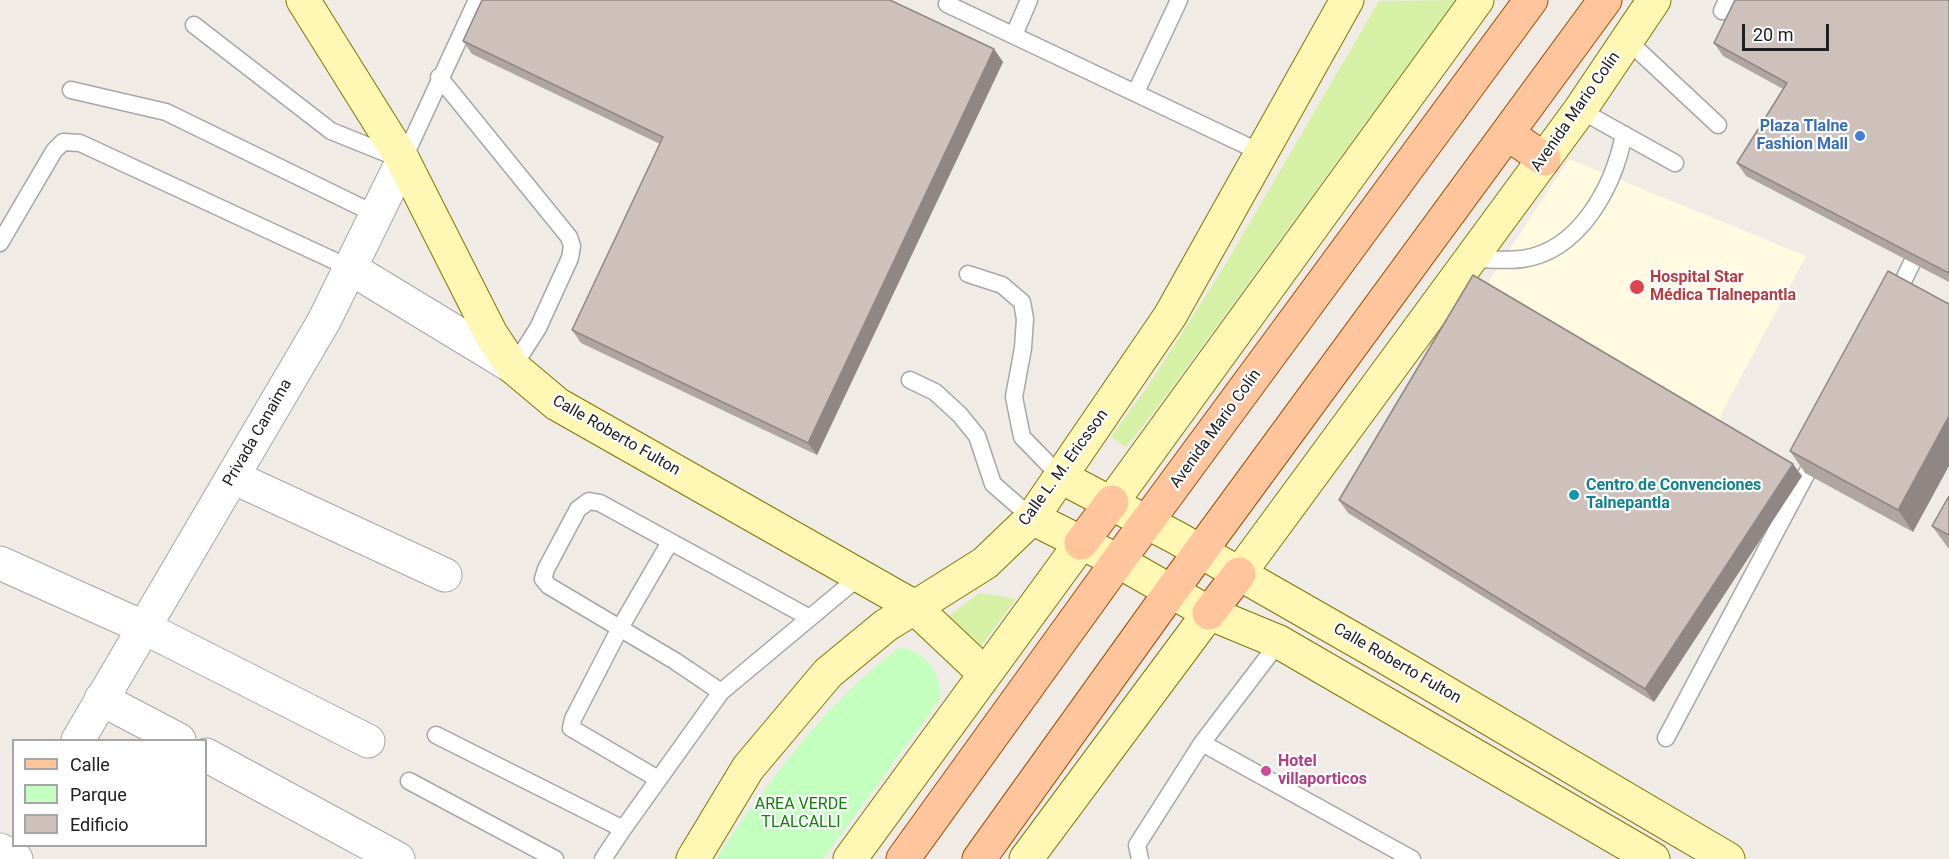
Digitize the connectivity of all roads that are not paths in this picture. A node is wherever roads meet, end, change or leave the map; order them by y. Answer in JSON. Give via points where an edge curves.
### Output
{"nodes":[{"id":1,"x":303,"y":0,"type":"edge"},
{"id":2,"x":477,"y":0,"type":"edge"},
{"id":3,"x":950,"y":0,"type":"edge"},
{"id":4,"x":1029,"y":0,"type":"edge"},
{"id":5,"x":1179,"y":0,"type":"edge"},
{"id":6,"x":1347,"y":0,"type":"edge"},
{"id":7,"x":1477,"y":0,"type":"edge"},
{"id":8,"x":1531,"y":0,"type":"edge"},
{"id":9,"x":1605,"y":0,"type":"edge"},
{"id":10,"x":1653,"y":0,"type":"edge"},
{"id":11,"x":195,"y":26,"type":"dead end"},
{"id":12,"x":1014,"y":35,"type":"junction"},
{"id":13,"x":1626,"y":39,"type":"junction"},
{"id":14,"x":440,"y":78,"type":"junction"},
{"id":15,"x":71,"y":90,"type":"dead end"},
{"id":16,"x":1136,"y":92,"type":"junction"},
{"id":17,"x":1580,"y":110,"type":"junction"},
{"id":18,"x":1718,"y":125,"type":"dead end"},
{"id":19,"x":1508,"y":134,"type":"junction"},
{"id":20,"x":1624,"y":135,"type":"junction"},
{"id":21,"x":1262,"y":153,"type":"junction"},
{"id":22,"x":1544,"y":159,"type":"junction"},
{"id":23,"x":403,"y":160,"type":"junction"},
{"id":24,"x":1675,"y":164,"type":"dead end"},
{"id":25,"x":377,"y":215,"type":"junction"},
{"id":26,"x":1929,"y":226,"type":"edge"},
{"id":27,"x":0,"y":243,"type":"edge"},
{"id":28,"x":1471,"y":259,"type":"junction"},
{"id":29,"x":350,"y":268,"type":"junction"},
{"id":30,"x":968,"y":274,"type":"dead end"},
{"id":31,"x":1885,"y":319,"type":"edge"},
{"id":32,"x":513,"y":367,"type":"junction"},
{"id":33,"x":910,"y":380,"type":"dead end"},
{"id":34,"x":1827,"y":434,"type":"edge"},
{"id":35,"x":232,"y":477,"type":"junction"},
{"id":36,"x":1061,"y":477,"type":"junction"},
{"id":37,"x":1112,"y":502,"type":"junction"},
{"id":38,"x":1032,"y":518,"type":"junction"},
{"id":39,"x":1148,"y":522,"type":"junction"},
{"id":40,"x":670,"y":542,"type":"junction"},
{"id":41,"x":1081,"y":543,"type":"junction"},
{"id":42,"x":1201,"y":552,"type":"junction"},
{"id":43,"x":1118,"y":561,"type":"junction"},
{"id":44,"x":0,"y":563,"type":"edge"},
{"id":45,"x":1239,"y":574,"type":"junction"},
{"id":46,"x":445,"y":575,"type":"dead end"},
{"id":47,"x":860,"y":576,"type":"junction"},
{"id":48,"x":1172,"y":590,"type":"junction"},
{"id":49,"x":913,"y":606,"type":"junction"},
{"id":50,"x":1209,"y":614,"type":"junction"},
{"id":51,"x":810,"y":618,"type":"junction"},
{"id":52,"x":145,"y":628,"type":"junction"},
{"id":53,"x":620,"y":628,"type":"junction"},
{"id":54,"x":1279,"y":642,"type":"junction"},
{"id":55,"x":1385,"y":657,"type":"junction"},
{"id":56,"x":984,"y":673,"type":"junction"},
{"id":57,"x":1364,"y":690,"type":"junction"},
{"id":58,"x":721,"y":692,"type":"junction"},
{"id":59,"x":101,"y":699,"type":"junction"},
{"id":60,"x":436,"y":735,"type":"dead end"},
{"id":61,"x":1666,"y":738,"type":"dead end"},
{"id":62,"x":79,"y":739,"type":"edge"},
{"id":63,"x":175,"y":739,"type":"edge"},
{"id":64,"x":368,"y":741,"type":"dead end"},
{"id":65,"x":1202,"y":743,"type":"junction"},
{"id":66,"x":207,"y":756,"type":"edge"},
{"id":67,"x":658,"y":779,"type":"junction"},
{"id":68,"x":409,"y":781,"type":"dead end"},
{"id":69,"x":1600,"y":782,"type":"junction"},
{"id":70,"x":1581,"y":814,"type":"junction"},
{"id":71,"x":623,"y":829,"type":"junction"},
{"id":72,"x":1031,"y":858,"type":"edge"},
{"id":73,"x":398,"y":859,"type":"edge"},
{"id":74,"x":555,"y":859,"type":"edge"},
{"id":75,"x":603,"y":859,"type":"edge"},
{"id":76,"x":693,"y":859,"type":"edge"},
{"id":77,"x":850,"y":859,"type":"edge"},
{"id":78,"x":903,"y":859,"type":"edge"},
{"id":79,"x":979,"y":859,"type":"edge"},
{"id":80,"x":1140,"y":859,"type":"edge"},
{"id":81,"x":1412,"y":859,"type":"edge"},
{"id":82,"x":1653,"y":859,"type":"edge"},
{"id":83,"x":1728,"y":859,"type":"edge"}],
"edges":[{"from":1,"to":23,"type":"main road","name":"Calle Roberto Fulton"},
{"from":2,"to":14,"type":"lane"},
{"from":3,"to":12,"type":"lane","via":[[947,4]]},
{"from":4,"to":12,"type":"lane"},
{"from":5,"to":16,"type":"lane"},
{"from":6,"to":21,"type":"main road","name":"Calle L. M. Ericsson"},
{"from":7,"to":37,"type":"main road"},
{"from":8,"to":39,"type":"main road","name":"Avenida Mario Colín"},
{"from":9,"to":19,"type":"main road"},
{"from":10,"to":13,"type":"main road","name":"Avenida Mario Colín"},
{"from":11,"to":23,"type":"lane","via":[[331,131]]},
{"from":12,"to":16,"type":"lane"},
{"from":13,"to":17,"type":"main road","name":"Avenida Mario Colín"},
{"from":13,"to":18,"type":"lane"},
{"from":14,"to":23,"type":"lane"},
{"from":14,"to":32,"type":"lane","via":[[569,237],[572,246],[538,328]]},
{"from":15,"to":25,"type":"lane","via":[[166,112]]},
{"from":16,"to":21,"type":"lane"},
{"from":17,"to":20,"type":"lane"},
{"from":17,"to":22,"type":"main road","name":"Avenida Mario Colín"},
{"from":19,"to":22,"type":"main road"},
{"from":19,"to":42,"type":"main road"},
{"from":20,"to":24,"type":"lane"},
{"from":20,"to":28,"type":"lane","via":[[1619,158],[1600,198],[1587,219],[1567,239],[1523,259]]},
{"from":21,"to":36,"type":"main road","name":"Calle L. M. Ericsson","via":[[1170,316]]},
{"from":22,"to":28,"type":"main road","name":"Avenida Mario Colín"},
{"from":23,"to":25,"type":"street","name":"Privada Canaima"},
{"from":23,"to":32,"type":"main road","name":"Calle Roberto Fulton","via":[[491,334]]},
{"from":25,"to":29,"type":"street","name":"Privada Canaima"},
{"from":26,"to":31,"type":"lane"},
{"from":27,"to":29,"type":"lane","via":[[54,151],[63,142],[80,143]]},
{"from":28,"to":45,"type":"main road","name":"Avenida Mario Colín"},
{"from":29,"to":32,"type":"street"},
{"from":29,"to":35,"type":"street","name":"Privada Canaima","via":[[324,321]]},
{"from":30,"to":36,"type":"lane","via":[[1002,285],[1022,302],[1023,348],[1014,397],[1022,437]]},
{"from":32,"to":47,"type":"main road","name":"Calle Roberto Fulton","via":[[557,404]]},
{"from":33,"to":38,"type":"lane","via":[[936,393],[960,415],[977,436],[993,484]]},
{"from":34,"to":61,"type":"lane"},
{"from":35,"to":46,"type":"street"},
{"from":35,"to":52,"type":"street","name":"Privada Canaima"},
{"from":36,"to":37,"type":"main road","name":"Calle Roberto Fulton"},
{"from":36,"to":38,"type":"main road","name":"Calle L. M. Ericsson"},
{"from":37,"to":39,"type":"main road","name":"Calle Roberto Fulton"},
{"from":37,"to":41,"type":"main road"},
{"from":38,"to":41,"type":"main road"},
{"from":38,"to":49,"type":"main road","name":"Calle L. M. Ericsson","via":[[984,563]]},
{"from":39,"to":42,"type":"main road","name":"Calle Roberto Fulton"},
{"from":39,"to":43,"type":"main road","name":"Avenida Mario Colín"},
{"from":40,"to":51,"type":"lane"},
{"from":40,"to":53,"type":"lane"},
{"from":40,"to":53,"type":"lane","via":[[600,503],[589,501],[578,509],[543,579]]},
{"from":41,"to":43,"type":"main road"},
{"from":41,"to":56,"type":"main road"},
{"from":42,"to":45,"type":"main road","name":"Calle Roberto Fulton"},
{"from":42,"to":48,"type":"main road"},
{"from":43,"to":48,"type":"main road"},
{"from":43,"to":78,"type":"main road","name":"Avenida Mario Colín"},
{"from":44,"to":52,"type":"street"},
{"from":45,"to":50,"type":"main road","name":"Avenida Mario Colín"},
{"from":45,"to":55,"type":"main road","name":"Calle Roberto Fulton"},
{"from":47,"to":49,"type":"main road","name":"Calle Roberto Fulton"},
{"from":47,"to":51,"type":"lane"},
{"from":48,"to":50,"type":"main road"},
{"from":48,"to":79,"type":"main road"},
{"from":49,"to":56,"type":"main road","name":"Calle Roberto Fulton"},
{"from":49,"to":76,"type":"main road","name":"Calle L. M. Ericsson","via":[[828,673],[748,768]]},
{"from":50,"to":54,"type":"main road"},
{"from":50,"to":72,"type":"main road","name":"Avenida Mario Colín"},
{"from":51,"to":58,"type":"lane"},
{"from":52,"to":59,"type":"street","name":"Privada Canaima"},
{"from":52,"to":64,"type":"street"},
{"from":53,"to":58,"type":"lane"},
{"from":53,"to":67,"type":"lane","via":[[571,728]]},
{"from":54,"to":57,"type":"main road"},
{"from":54,"to":65,"type":"lane"},
{"from":55,"to":57,"type":"main road"},
{"from":55,"to":69,"type":"main road","name":"Calle Roberto Fulton"},
{"from":56,"to":77,"type":"main road"},
{"from":57,"to":70,"type":"main road"},
{"from":58,"to":67,"type":"lane"},
{"from":59,"to":62,"type":"street","name":"Privada Canaima"},
{"from":59,"to":63,"type":"street"},
{"from":60,"to":71,"type":"lane"},
{"from":65,"to":80,"type":"lane","via":[[1137,845]]},
{"from":65,"to":81,"type":"lane"},
{"from":66,"to":73,"type":"street"},
{"from":67,"to":71,"type":"lane"},
{"from":68,"to":74,"type":"lane"},
{"from":69,"to":70,"type":"main road"},
{"from":69,"to":83,"type":"main road","name":"Calle Roberto Fulton"},
{"from":70,"to":82,"type":"main road"},
{"from":71,"to":75,"type":"lane"}]}
